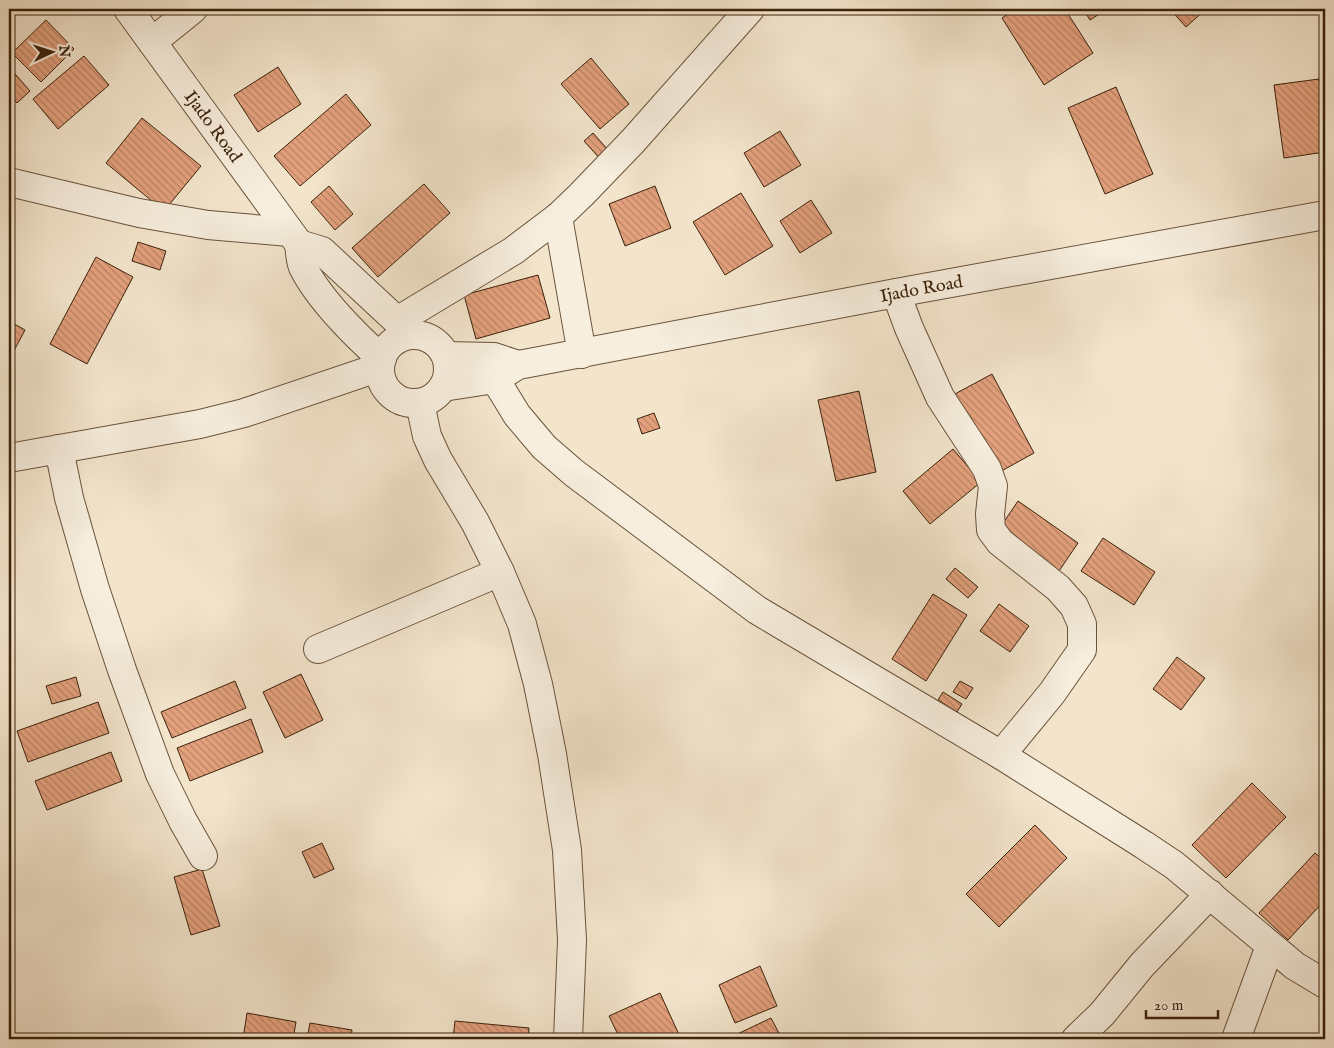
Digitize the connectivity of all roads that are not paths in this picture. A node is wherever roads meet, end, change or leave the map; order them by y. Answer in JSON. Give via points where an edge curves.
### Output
{"nodes":[{"id":1,"x":128,"y":9,"type":"edge"},
{"id":2,"x":193,"y":9,"type":"edge"},
{"id":3,"x":750,"y":9,"type":"edge"},
{"id":4,"x":152,"y":42,"type":"junction"},
{"id":5,"x":9,"y":182,"type":"edge"},
{"id":6,"x":1325,"y":215,"type":"edge"},
{"id":7,"x":558,"y":217,"type":"junction"},
{"id":8,"x":294,"y":238,"type":"junction"},
{"id":9,"x":896,"y":293,"type":"junction"},
{"id":10,"x":405,"y":328,"type":"junction"},
{"id":11,"x":582,"y":354,"type":"junction"},
{"id":12,"x":446,"y":356,"type":"junction"},
{"id":13,"x":381,"y":363,"type":"junction"},
{"id":14,"x":518,"y":365,"type":"junction"},
{"id":15,"x":495,"y":379,"type":"junction"},
{"id":16,"x":443,"y":387,"type":"junction"},
{"id":17,"x":420,"y":403,"type":"junction"},
{"id":18,"x":58,"y":449,"type":"junction"},
{"id":19,"x":9,"y":458,"type":"edge"},
{"id":20,"x":500,"y":572,"type":"junction"},
{"id":21,"x":318,"y":649,"type":"dead end"},
{"id":22,"x":1002,"y":756,"type":"junction"},
{"id":23,"x":203,"y":856,"type":"dead end"},
{"id":24,"x":1210,"y":894,"type":"junction"},
{"id":25,"x":1270,"y":946,"type":"junction"},
{"id":26,"x":1325,"y":984,"type":"edge"},
{"id":27,"x":568,"y":1039,"type":"edge"},
{"id":28,"x":1076,"y":1039,"type":"edge"},
{"id":29,"x":1236,"y":1039,"type":"edge"}],
"edges":[{"from":1,"to":4,"type":"street","name":"Ijado Road"},
{"from":2,"to":4,"type":"street"},
{"from":3,"to":7,"type":"street","via":[[633,141]]},
{"from":4,"to":8,"type":"street","name":"Ijado Road"},
{"from":5,"to":8,"type":"street","via":[[156,216]]},
{"from":6,"to":9,"type":"street","name":"Ijado Road"},
{"from":7,"to":10,"type":"street"},
{"from":7,"to":11,"type":"street"},
{"from":8,"to":10,"type":"street","via":[[322,252]]},
{"from":8,"to":13,"type":"street","name":"Ijado Road","via":[[303,266],[321,293]]},
{"from":9,"to":11,"type":"street","name":"Ijado Road"},
{"from":9,"to":22,"type":"street","via":[[940,398],[988,469],[994,486],[991,530],[1000,542],[1058,588],[1074,606],[1082,624],[1082,650]]},
{"from":10,"to":12,"type":"street","via":[[432,340]]},
{"from":10,"to":13,"type":"street","via":[[400,338],[390,344]]},
{"from":11,"to":14,"type":"street","name":"Ijado Road"},
{"from":12,"to":14,"type":"street","name":"Ijado Road","via":[[494,357]]},
{"from":12,"to":16,"type":"street","via":[[448,372]]},
{"from":13,"to":17,"type":"street","via":[[382,377],[392,395],[400,400]]},
{"from":13,"to":18,"type":"street","via":[[244,413]]},
{"from":14,"to":15,"type":"street","name":"Ijado Road"},
{"from":15,"to":16,"type":"street","name":"Ijado Road"},
{"from":15,"to":22,"type":"street","via":[[516,415],[574,473],[757,610]]},
{"from":16,"to":17,"type":"street"},
{"from":17,"to":20,"type":"street","via":[[430,444]]},
{"from":18,"to":19,"type":"street"},
{"from":18,"to":23,"type":"street","via":[[95,589],[122,670],[160,774]]},
{"from":20,"to":21,"type":"street"},
{"from":20,"to":27,"type":"street","via":[[522,624],[538,684],[567,850],[572,940]]},
{"from":22,"to":24,"type":"street","via":[[1144,845]]},
{"from":24,"to":25,"type":"street"},
{"from":24,"to":28,"type":"street"},
{"from":25,"to":26,"type":"street"},
{"from":25,"to":29,"type":"street"}]}
